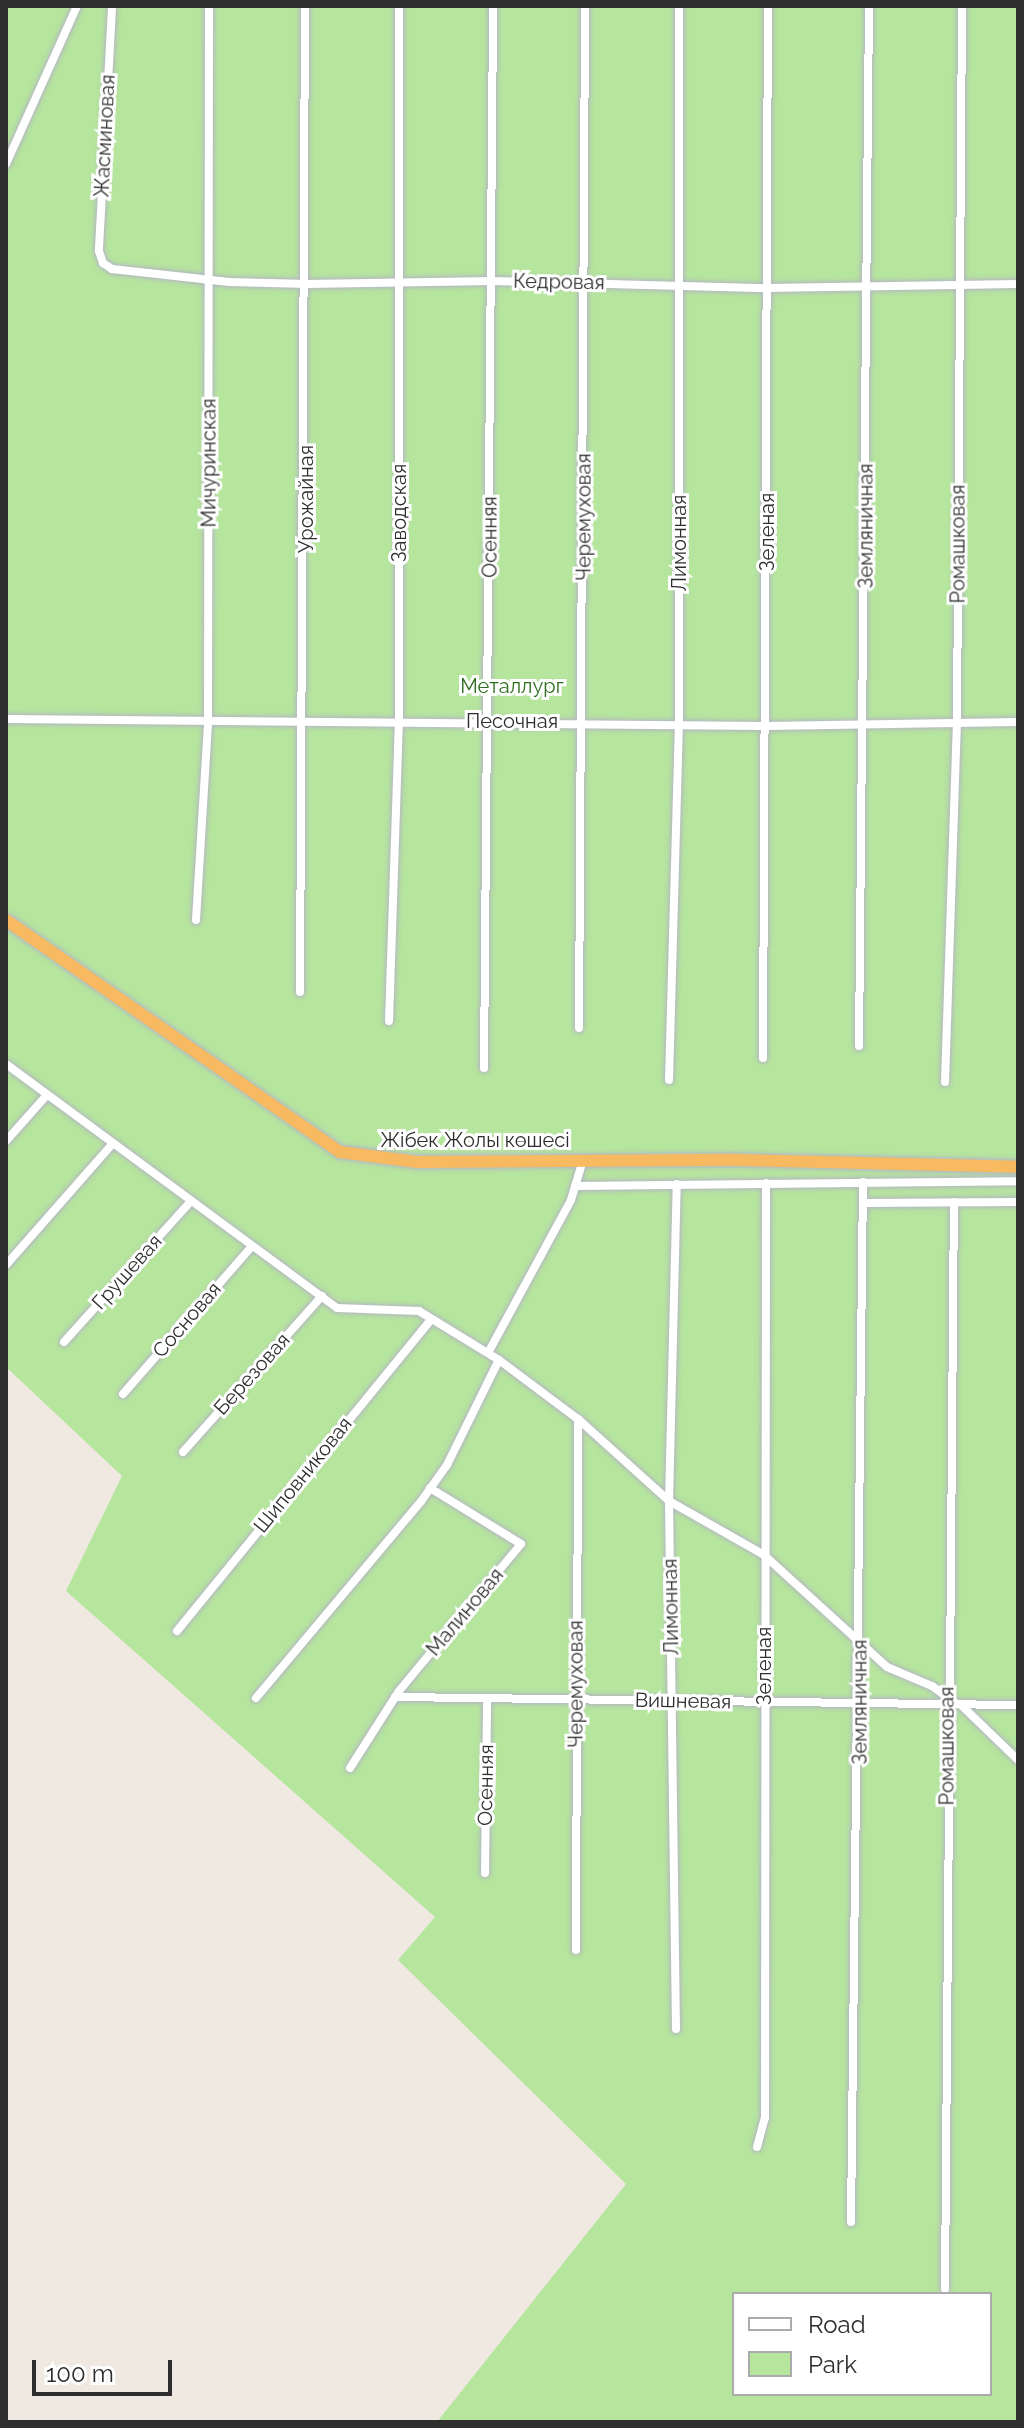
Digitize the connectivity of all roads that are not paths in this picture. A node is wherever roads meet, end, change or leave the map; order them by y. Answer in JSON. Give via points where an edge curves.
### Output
{"nodes":[{"id":1,"x":77,"y":6,"type":"edge"},
{"id":2,"x":209,"y":6,"type":"edge"},
{"id":3,"x":305,"y":6,"type":"edge"},
{"id":4,"x":399,"y":6,"type":"edge"},
{"id":5,"x":493,"y":6,"type":"edge"},
{"id":6,"x":585,"y":6,"type":"edge"},
{"id":7,"x":679,"y":6,"type":"edge"},
{"id":8,"x":768,"y":6,"type":"edge"},
{"id":9,"x":869,"y":6,"type":"edge"},
{"id":10,"x":962,"y":6,"type":"edge"},
{"id":11,"x":112,"y":8,"type":"edge"},
{"id":12,"x":6,"y":164,"type":"edge"},
{"id":13,"x":103,"y":263,"type":"joint"},
{"id":14,"x":209,"y":276,"type":"junction"},
{"id":15,"x":398,"y":281,"type":"junction"},
{"id":16,"x":492,"y":281,"type":"junction"},
{"id":17,"x":584,"y":283,"type":"junction"},
{"id":18,"x":679,"y":283,"type":"junction"},
{"id":19,"x":867,"y":283,"type":"junction"},
{"id":20,"x":307,"y":284,"type":"junction"},
{"id":21,"x":959,"y":284,"type":"junction"},
{"id":22,"x":1018,"y":284,"type":"edge"},
{"id":23,"x":767,"y":288,"type":"junction"},
{"id":24,"x":6,"y":719,"type":"edge"},
{"id":25,"x":208,"y":721,"type":"junction"},
{"id":26,"x":489,"y":721,"type":"junction"},
{"id":27,"x":585,"y":721,"type":"junction"},
{"id":28,"x":679,"y":721,"type":"junction"},
{"id":29,"x":866,"y":721,"type":"junction"},
{"id":30,"x":957,"y":721,"type":"junction"},
{"id":31,"x":305,"y":722,"type":"junction"},
{"id":32,"x":399,"y":722,"type":"junction"},
{"id":33,"x":1018,"y":722,"type":"edge"},
{"id":34,"x":766,"y":726,"type":"junction"},
{"id":35,"x":6,"y":920,"type":"edge"},
{"id":36,"x":196,"y":920,"type":"dead end"},
{"id":37,"x":300,"y":992,"type":"dead end"},
{"id":38,"x":389,"y":1021,"type":"dead end"},
{"id":39,"x":579,"y":1028,"type":"dead end"},
{"id":40,"x":859,"y":1046,"type":"dead end"},
{"id":41,"x":763,"y":1058,"type":"dead end"},
{"id":42,"x":6,"y":1064,"type":"edge"},
{"id":43,"x":484,"y":1068,"type":"dead end"},
{"id":44,"x":669,"y":1080,"type":"dead end"},
{"id":45,"x":945,"y":1082,"type":"dead end"},
{"id":46,"x":47,"y":1095,"type":"junction"},
{"id":47,"x":6,"y":1141,"type":"edge"},
{"id":48,"x":113,"y":1143,"type":"junction"},
{"id":49,"x":583,"y":1160,"type":"junction"},
{"id":50,"x":1018,"y":1167,"type":"edge"},
{"id":51,"x":1018,"y":1181,"type":"edge"},
{"id":52,"x":863,"y":1182,"type":"junction"},
{"id":53,"x":766,"y":1183,"type":"junction"},
{"id":54,"x":677,"y":1184,"type":"junction"},
{"id":55,"x":575,"y":1186,"type":"junction"},
{"id":56,"x":191,"y":1201,"type":"junction"},
{"id":57,"x":954,"y":1202,"type":"junction"},
{"id":58,"x":1018,"y":1202,"type":"edge"},
{"id":59,"x":863,"y":1203,"type":"junction"},
{"id":60,"x":252,"y":1246,"type":"junction"},
{"id":61,"x":6,"y":1265,"type":"edge"},
{"id":62,"x":322,"y":1296,"type":"junction"},
{"id":63,"x":431,"y":1320,"type":"junction"},
{"id":64,"x":64,"y":1342,"type":"dead end"},
{"id":65,"x":488,"y":1353,"type":"junction"},
{"id":66,"x":499,"y":1360,"type":"junction"},
{"id":67,"x":123,"y":1394,"type":"dead end"},
{"id":68,"x":578,"y":1419,"type":"junction"},
{"id":69,"x":183,"y":1452,"type":"dead end"},
{"id":70,"x":430,"y":1488,"type":"junction"},
{"id":71,"x":669,"y":1501,"type":"junction"},
{"id":72,"x":764,"y":1555,"type":"junction"},
{"id":73,"x":177,"y":1631,"type":"dead end"},
{"id":74,"x":860,"y":1643,"type":"junction"},
{"id":75,"x":947,"y":1694,"type":"junction"},
{"id":76,"x":395,"y":1697,"type":"junction"},
{"id":77,"x":256,"y":1698,"type":"dead end"},
{"id":78,"x":487,"y":1698,"type":"junction"},
{"id":79,"x":576,"y":1700,"type":"junction"},
{"id":80,"x":672,"y":1700,"type":"junction"},
{"id":81,"x":763,"y":1702,"type":"junction"},
{"id":82,"x":861,"y":1704,"type":"junction"},
{"id":83,"x":947,"y":1705,"type":"junction"},
{"id":84,"x":959,"y":1705,"type":"junction"},
{"id":85,"x":1018,"y":1705,"type":"edge"},
{"id":86,"x":1018,"y":1760,"type":"edge"},
{"id":87,"x":350,"y":1768,"type":"dead end"},
{"id":88,"x":485,"y":1873,"type":"dead end"},
{"id":89,"x":576,"y":1950,"type":"dead end"},
{"id":90,"x":676,"y":2029,"type":"dead end"},
{"id":91,"x":757,"y":2147,"type":"dead end"},
{"id":92,"x":851,"y":2222,"type":"dead end"},
{"id":93,"x":945,"y":2289,"type":"dead end"}],
"edges":[{"from":1,"to":12,"type":"street"},
{"from":2,"to":14,"type":"street","name":"Мичуринская"},
{"from":3,"to":20,"type":"street","name":"Урожайная"},
{"from":4,"to":15,"type":"street","name":"Заводская"},
{"from":5,"to":16,"type":"street","name":"Осенняя"},
{"from":6,"to":17,"type":"street","name":"Черемуховая"},
{"from":7,"to":18,"type":"street","name":"Лимонная"},
{"from":8,"to":23,"type":"street","name":"Зеленая"},
{"from":9,"to":19,"type":"street","name":"Земляничная"},
{"from":10,"to":21,"type":"street","name":"Ромашковая"},
{"from":11,"to":13,"type":"street","name":"Жасминовая","via":[[99,251]]},
{"from":13,"to":14,"type":"street","name":"Кедровая","via":[[157,276]]},
{"from":14,"to":20,"type":"street","name":"Кедровая","via":[[229,282]]},
{"from":14,"to":25,"type":"street","name":"Мичуринская"},
{"from":15,"to":16,"type":"street","name":"Кедровая"},
{"from":15,"to":20,"type":"street","name":"Кедровая"},
{"from":15,"to":32,"type":"street","name":"Заводская"},
{"from":16,"to":17,"type":"street","name":"Кедровая"},
{"from":16,"to":26,"type":"street","name":"Осенняя"},
{"from":17,"to":18,"type":"street","name":"Кедровая"},
{"from":17,"to":27,"type":"street","name":"Черемуховая"},
{"from":18,"to":23,"type":"street","name":"Кедровая"},
{"from":18,"to":28,"type":"street","name":"Лимонная"},
{"from":19,"to":21,"type":"street","name":"Кедровая"},
{"from":19,"to":23,"type":"street","name":"Кедровая"},
{"from":19,"to":29,"type":"street","name":"Земляничная"},
{"from":20,"to":31,"type":"street","name":"Урожайная"},
{"from":21,"to":22,"type":"street","name":"Кедровая"},
{"from":21,"to":30,"type":"street","name":"Ромашковая"},
{"from":23,"to":34,"type":"street","name":"Зеленая"},
{"from":24,"to":25,"type":"street","name":"Песочная"},
{"from":25,"to":31,"type":"street","name":"Песочная"},
{"from":25,"to":36,"type":"street","name":"Мичуринская"},
{"from":26,"to":27,"type":"street","name":"Песочная"},
{"from":26,"to":32,"type":"street","name":"Песочная"},
{"from":26,"to":43,"type":"street","name":"Осенняя"},
{"from":27,"to":28,"type":"street","name":"Песочная"},
{"from":27,"to":39,"type":"street","name":"Черемуховая"},
{"from":28,"to":34,"type":"street","name":"Песочная"},
{"from":28,"to":44,"type":"street","name":"Лимонная"},
{"from":29,"to":30,"type":"street","name":"Песочная"},
{"from":29,"to":34,"type":"street","name":"Песочная"},
{"from":29,"to":40,"type":"street","name":"Земляничная"},
{"from":30,"to":33,"type":"street","name":"Песочная"},
{"from":30,"to":45,"type":"street","name":"Ромашковая"},
{"from":31,"to":32,"type":"street","name":"Песочная"},
{"from":31,"to":37,"type":"street","name":"Урожайная"},
{"from":32,"to":38,"type":"street","name":"Заводская"},
{"from":34,"to":41,"type":"street","name":"Зеленая"},
{"from":35,"to":49,"type":"highway","name":"Жібек Жолы көшесі","via":[[340,1152],[403,1162]]},
{"from":42,"to":46,"type":"street"},
{"from":46,"to":47,"type":"street"},
{"from":46,"to":48,"type":"street"},
{"from":48,"to":56,"type":"street"},
{"from":48,"to":61,"type":"street"},
{"from":49,"to":50,"type":"highway","name":"Жібек Жолы көшесі"},
{"from":49,"to":55,"type":"street"},
{"from":51,"to":52,"type":"street"},
{"from":52,"to":53,"type":"street"},
{"from":52,"to":59,"type":"street","name":"Земляничная"},
{"from":53,"to":54,"type":"street"},
{"from":53,"to":72,"type":"street","name":"Зеленая"},
{"from":54,"to":55,"type":"street"},
{"from":54,"to":71,"type":"street","name":"Лимонная"},
{"from":55,"to":65,"type":"street"},
{"from":56,"to":60,"type":"street"},
{"from":56,"to":64,"type":"street","name":"Грушевая"},
{"from":57,"to":58,"type":"street"},
{"from":57,"to":59,"type":"street"},
{"from":57,"to":75,"type":"street","name":"Ромашковая"},
{"from":59,"to":74,"type":"street","name":"Земляничная"},
{"from":60,"to":62,"type":"street"},
{"from":60,"to":67,"type":"street","name":"Сосновая"},
{"from":62,"to":63,"type":"street","via":[[337,1308],[419,1311]]},
{"from":62,"to":69,"type":"street","name":"Березовая"},
{"from":63,"to":65,"type":"street"},
{"from":63,"to":73,"type":"street","name":"Шиповниковая"},
{"from":65,"to":66,"type":"street"},
{"from":66,"to":68,"type":"street"},
{"from":66,"to":70,"type":"street"},
{"from":68,"to":71,"type":"street"},
{"from":68,"to":79,"type":"street","name":"Черемуховая"},
{"from":70,"to":76,"type":"street","name":"Малиновая","via":[[521,1544]]},
{"from":70,"to":77,"type":"street"},
{"from":71,"to":72,"type":"street"},
{"from":71,"to":80,"type":"street","name":"Лимонная"},
{"from":72,"to":74,"type":"street"},
{"from":72,"to":81,"type":"street","name":"Зеленая"},
{"from":74,"to":75,"type":"street","via":[[887,1667]]},
{"from":74,"to":82,"type":"street","name":"Земляничная"},
{"from":75,"to":83,"type":"street","name":"Ромашковая"},
{"from":75,"to":84,"type":"street"},
{"from":76,"to":78,"type":"street","name":"Вишневая"},
{"from":76,"to":87,"type":"street","name":"Малиновая"},
{"from":78,"to":79,"type":"street","name":"Вишневая"},
{"from":78,"to":88,"type":"street","name":"Осенняя"},
{"from":79,"to":80,"type":"street","name":"Вишневая"},
{"from":79,"to":89,"type":"street","name":"Черемуховая"},
{"from":80,"to":81,"type":"street","name":"Вишневая"},
{"from":80,"to":90,"type":"street","name":"Лимонная"},
{"from":81,"to":82,"type":"street","name":"Вишневая"},
{"from":81,"to":91,"type":"street","name":"Зеленая","via":[[765,2118]]},
{"from":82,"to":83,"type":"street","name":"Вишневая"},
{"from":82,"to":92,"type":"street","name":"Земляничная"},
{"from":83,"to":84,"type":"street","name":"Вишневая"},
{"from":83,"to":93,"type":"street","name":"Ромашковая"},
{"from":84,"to":85,"type":"street","name":"Вишневая"},
{"from":84,"to":86,"type":"street"}]}
